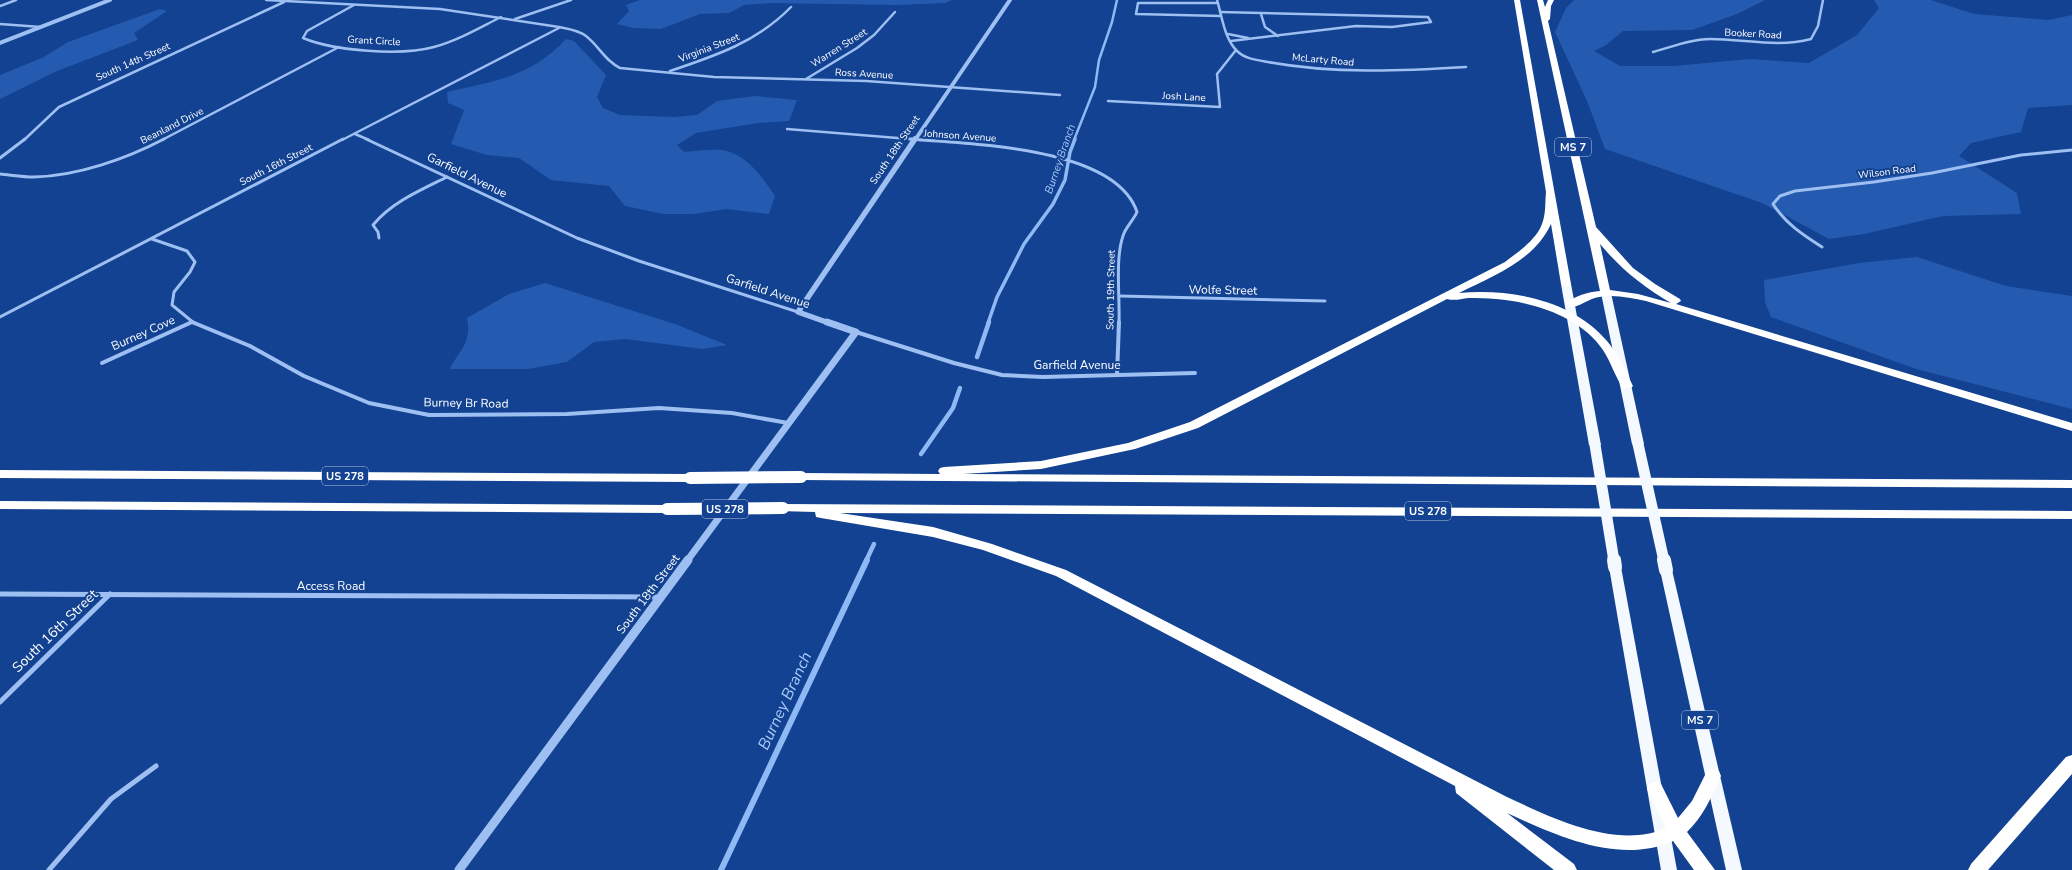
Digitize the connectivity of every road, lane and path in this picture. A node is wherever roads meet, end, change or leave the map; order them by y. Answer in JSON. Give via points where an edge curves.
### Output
{"nodes":[{"id":1,"x":16,"y":0,"type":"edge"},
{"id":2,"x":110,"y":0,"type":"edge"},
{"id":3,"x":266,"y":0,"type":"edge"},
{"id":4,"x":571,"y":0,"type":"edge"},
{"id":5,"x":1010,"y":0,"type":"edge"},
{"id":6,"x":1540,"y":0,"type":"edge"},
{"id":7,"x":1551,"y":0,"type":"edge"},
{"id":8,"x":1823,"y":0,"type":"edge"},
{"id":9,"x":286,"y":1,"type":"edge"},
{"id":10,"x":1218,"y":1,"type":"edge"},
{"id":11,"x":1516,"y":1,"type":"edge"},
{"id":12,"x":354,"y":4,"type":"junction"},
{"id":13,"x":0,"y":6,"type":"edge"},
{"id":14,"x":791,"y":7,"type":"dead end"},
{"id":15,"x":895,"y":12,"type":"dead end"},
{"id":16,"x":1221,"y":14,"type":"junction"},
{"id":17,"x":1261,"y":14,"type":"junction"},
{"id":18,"x":501,"y":17,"type":"junction"},
{"id":19,"x":514,"y":19,"type":"junction"},
{"id":20,"x":0,"y":24,"type":"edge"},
{"id":21,"x":1546,"y":24,"type":"junction"},
{"id":22,"x":41,"y":27,"type":"junction"},
{"id":23,"x":559,"y":27,"type":"junction"},
{"id":24,"x":1228,"y":34,"type":"junction"},
{"id":25,"x":1278,"y":36,"type":"junction"},
{"id":26,"x":1255,"y":39,"type":"junction"},
{"id":27,"x":1231,"y":41,"type":"junction"},
{"id":28,"x":0,"y":43,"type":"edge"},
{"id":29,"x":339,"y":47,"type":"junction"},
{"id":30,"x":1236,"y":50,"type":"junction"},
{"id":31,"x":1653,"y":52,"type":"dead end"},
{"id":32,"x":1466,"y":67,"type":"dead end"},
{"id":33,"x":667,"y":72,"type":"junction"},
{"id":34,"x":805,"y":79,"type":"junction"},
{"id":35,"x":950,"y":88,"type":"junction"},
{"id":36,"x":1060,"y":96,"type":"dead end"},
{"id":37,"x":1108,"y":101,"type":"dead end"},
{"id":38,"x":787,"y":130,"type":"dead end"},
{"id":39,"x":355,"y":134,"type":"junction"},
{"id":40,"x":914,"y":141,"type":"junction"},
{"id":41,"x":2072,"y":150,"type":"edge"},
{"id":42,"x":1036,"y":152,"type":"joint"},
{"id":43,"x":0,"y":158,"type":"edge"},
{"id":44,"x":0,"y":174,"type":"edge"},
{"id":45,"x":447,"y":177,"type":"junction"},
{"id":46,"x":1550,"y":192,"type":"junction"},
{"id":47,"x":1590,"y":225,"type":"junction"},
{"id":48,"x":152,"y":238,"type":"junction"},
{"id":49,"x":379,"y":238,"type":"dead end"},
{"id":50,"x":1822,"y":247,"type":"dead end"},
{"id":51,"x":1566,"y":284,"type":"joint"},
{"id":52,"x":1606,"y":293,"type":"junction"},
{"id":53,"x":1120,"y":296,"type":"junction"},
{"id":54,"x":1439,"y":299,"type":"junction"},
{"id":55,"x":1325,"y":301,"type":"dead end"},
{"id":56,"x":1570,"y":305,"type":"junction"},
{"id":57,"x":798,"y":312,"type":"junction"},
{"id":58,"x":0,"y":317,"type":"edge"},
{"id":59,"x":1710,"y":317,"type":"junction"},
{"id":60,"x":1572,"y":318,"type":"junction"},
{"id":61,"x":192,"y":322,"type":"junction"},
{"id":62,"x":856,"y":332,"type":"junction"},
{"id":63,"x":102,"y":363,"type":"dead end"},
{"id":64,"x":1195,"y":373,"type":"dead end"},
{"id":65,"x":1117,"y":375,"type":"junction"},
{"id":66,"x":1627,"y":386,"type":"junction"},
{"id":67,"x":788,"y":423,"type":"junction"},
{"id":68,"x":2072,"y":427,"type":"edge"},
{"id":69,"x":0,"y":474,"type":"edge"},
{"id":70,"x":876,"y":478,"type":"junction"},
{"id":71,"x":2072,"y":484,"type":"edge"},
{"id":72,"x":0,"y":505,"type":"edge"},
{"id":73,"x":788,"y":508,"type":"junction"},
{"id":74,"x":2072,"y":515,"type":"edge"},
{"id":75,"x":0,"y":594,"type":"edge"},
{"id":76,"x":110,"y":594,"type":"junction"},
{"id":77,"x":661,"y":597,"type":"junction"},
{"id":78,"x":0,"y":702,"type":"edge"},
{"id":79,"x":2072,"y":762,"type":"edge"},
{"id":80,"x":156,"y":766,"type":"dead end"},
{"id":81,"x":1432,"y":766,"type":"junction"},
{"id":82,"x":1713,"y":776,"type":"junction"},
{"id":83,"x":1655,"y":790,"type":"joint"},
{"id":84,"x":1670,"y":834,"type":"junction"},
{"id":85,"x":49,"y":870,"type":"edge"},
{"id":86,"x":459,"y":870,"type":"edge"},
{"id":87,"x":1568,"y":870,"type":"edge"},
{"id":88,"x":1669,"y":870,"type":"edge"},
{"id":89,"x":1706,"y":870,"type":"edge"},
{"id":90,"x":1734,"y":870,"type":"edge"},
{"id":91,"x":1977,"y":870,"type":"edge"}],
"edges":[{"from":1,"to":13,"type":"street"},
{"from":2,"to":22,"type":"street"},
{"from":3,"to":9,"type":"street"},
{"from":4,"to":19,"type":"street"},
{"from":5,"to":35,"type":"street","name":"South 18th Street"},
{"from":6,"to":21,"type":"highway","number":"MS 7"},
{"from":7,"to":21,"type":"highway"},
{"from":8,"to":31,"type":"street","name":"Booker Road","via":[[1818,26],[1811,39],[1777,44],[1708,39]]},
{"from":9,"to":12,"type":"street"},
{"from":9,"to":43,"type":"street","name":"South 14th Street","via":[[59,107],[47,116],[24,142]]},
{"from":10,"to":16,"type":"street"},
{"from":10,"to":16,"type":"street","via":[[1138,3],[1136,14]]},
{"from":11,"to":46,"type":"highway","number":"MS 7"},
{"from":12,"to":18,"type":"street","via":[[440,9]]},
{"from":12,"to":29,"type":"street","name":"Grant Circle","via":[[307,31],[303,38],[310,42]]},
{"from":14,"to":33,"type":"street","name":"Virginia Street","via":[[769,30],[748,42]]},
{"from":15,"to":34,"type":"street","name":"Warren Street","via":[[858,48]]},
{"from":16,"to":17,"type":"street"},
{"from":16,"to":24,"type":"street"},
{"from":17,"to":25,"type":"street","via":[[1264,27]]},
{"from":17,"to":25,"type":"street","via":[[1428,17],[1431,22],[1386,27],[1356,26]]},
{"from":18,"to":19,"type":"street"},
{"from":18,"to":29,"type":"street","name":"Grant Circle","via":[[425,50]]},
{"from":19,"to":23,"type":"street"},
{"from":20,"to":22,"type":"street"},
{"from":21,"to":47,"type":"highway","number":"MS 7"},
{"from":22,"to":28,"type":"street"},
{"from":23,"to":33,"type":"street","via":[[577,31],[587,37],[611,65]]},
{"from":23,"to":39,"type":"street","name":"South 16th Street"},
{"from":24,"to":26,"type":"street"},
{"from":24,"to":27,"type":"street"},
{"from":25,"to":26,"type":"street"},
{"from":26,"to":27,"type":"street"},
{"from":27,"to":30,"type":"street"},
{"from":29,"to":44,"type":"street","name":"Beanland Drive","via":[[120,160],[55,175],[32,177]]},
{"from":30,"to":32,"type":"street","name":"McLarty Road","via":[[1250,58],[1328,70],[1424,70]]},
{"from":30,"to":37,"type":"street","name":"Josh Lane","via":[[1217,74],[1220,107]]},
{"from":33,"to":34,"type":"street","name":"Ross Avenue","via":[[714,77]]},
{"from":34,"to":35,"type":"street","name":"Ross Avenue"},
{"from":35,"to":36,"type":"street","name":"Ross Avenue"},
{"from":35,"to":40,"type":"street","name":"South 18th Street"},
{"from":38,"to":40,"type":"street","name":"Johnson Avenue"},
{"from":39,"to":45,"type":"street","name":"Garfield Avenue"},
{"from":39,"to":48,"type":"street","name":"South 16th Street"},
{"from":40,"to":42,"type":"street","name":"Johnson Avenue"},
{"from":40,"to":57,"type":"street","name":"South 18th Street"},
{"from":41,"to":50,"type":"street","name":"Wilson Road","via":[[2021,155],[1932,173],[1795,191],[1780,196],[1773,204],[1778,213]]},
{"from":42,"to":53,"type":"street","name":"South 19th Street","via":[[1095,171],[1122,188],[1133,200],[1137,212],[1123,234],[1119,252]]},
{"from":45,"to":49,"type":"street","via":[[403,200],[376,219],[373,225]]},
{"from":45,"to":57,"type":"street","name":"Garfield Avenue","via":[[577,238],[639,261]]},
{"from":46,"to":51,"type":"highway","number":"MS 7"},
{"from":46,"to":54,"type":"highway","via":[[1548,222],[1540,236],[1524,252],[1508,264]]},
{"from":47,"to":52,"type":"highway","number":"MS 7"},
{"from":47,"to":59,"type":"highway","via":[[1606,246],[1639,280]]},
{"from":48,"to":58,"type":"street","name":"South 16th Street"},
{"from":48,"to":61,"type":"street","name":"Burney Br Road","via":[[187,251],[195,262],[174,292],[172,305]]},
{"from":51,"to":56,"type":"highway","number":"MS 7"},
{"from":52,"to":56,"type":"highway","via":[[1584,296]]},
{"from":52,"to":59,"type":"highway","via":[[1629,294]]},
{"from":52,"to":66,"type":"highway","number":"MS 7"},
{"from":53,"to":55,"type":"street","name":"Wolfe Street"},
{"from":53,"to":65,"type":"street","name":"South 19th Street"},
{"from":54,"to":60,"type":"highway","via":[[1465,295],[1507,296],[1532,302]]},
{"from":54,"to":70,"type":"highway","via":[[1223,412],[1131,446],[1041,465]]},
{"from":56,"to":60,"type":"highway","number":"MS 7"},
{"from":57,"to":62,"type":"street","name":"Garfield Avenue"},
{"from":59,"to":68,"type":"highway"},
{"from":60,"to":66,"type":"highway","via":[[1593,332],[1614,358]]},
{"from":60,"to":83,"type":"highway","number":"MS 7","bridge":true},
{"from":61,"to":63,"type":"street","name":"Burney Cove"},
{"from":61,"to":67,"type":"street","name":"Burney Br Road","via":[[250,346],[304,376],[369,403],[429,415],[567,414],[659,408],[732,413]]},
{"from":62,"to":65,"type":"street","name":"Garfield Avenue","via":[[977,370],[1002,375]]},
{"from":62,"to":67,"type":"street","name":"South 18th Street"},
{"from":64,"to":65,"type":"street","name":"Garfield Avenue"},
{"from":66,"to":82,"type":"highway","number":"MS 7","bridge":true},
{"from":67,"to":77,"type":"street","name":"South 18th Street"},
{"from":69,"to":70,"type":"highway","number":"US 278","bridge":true},
{"from":70,"to":71,"type":"highway","number":"US 278"},
{"from":72,"to":73,"type":"highway","number":"US 278","bridge":true},
{"from":73,"to":74,"type":"highway","number":"US 278"},
{"from":73,"to":81,"type":"highway","via":[[933,532],[987,547],[1061,573]]},
{"from":75,"to":76,"type":"street","name":"Access Road"},
{"from":76,"to":77,"type":"street","name":"Access Road"},
{"from":76,"to":78,"type":"street","name":"South 16th Street"},
{"from":77,"to":86,"type":"street","name":"South 18th Street"},
{"from":79,"to":91,"type":"highway"},
{"from":80,"to":85,"type":"street","via":[[111,799]]},
{"from":81,"to":84,"type":"highway","via":[[1544,822],[1586,837],[1616,842],[1644,842]]},
{"from":81,"to":87,"type":"highway"},
{"from":82,"to":84,"type":"highway","via":[[1699,806]]},
{"from":82,"to":90,"type":"highway","number":"MS 7"},
{"from":83,"to":84,"type":"highway"},
{"from":84,"to":88,"type":"highway"},
{"from":84,"to":89,"type":"highway"}]}
